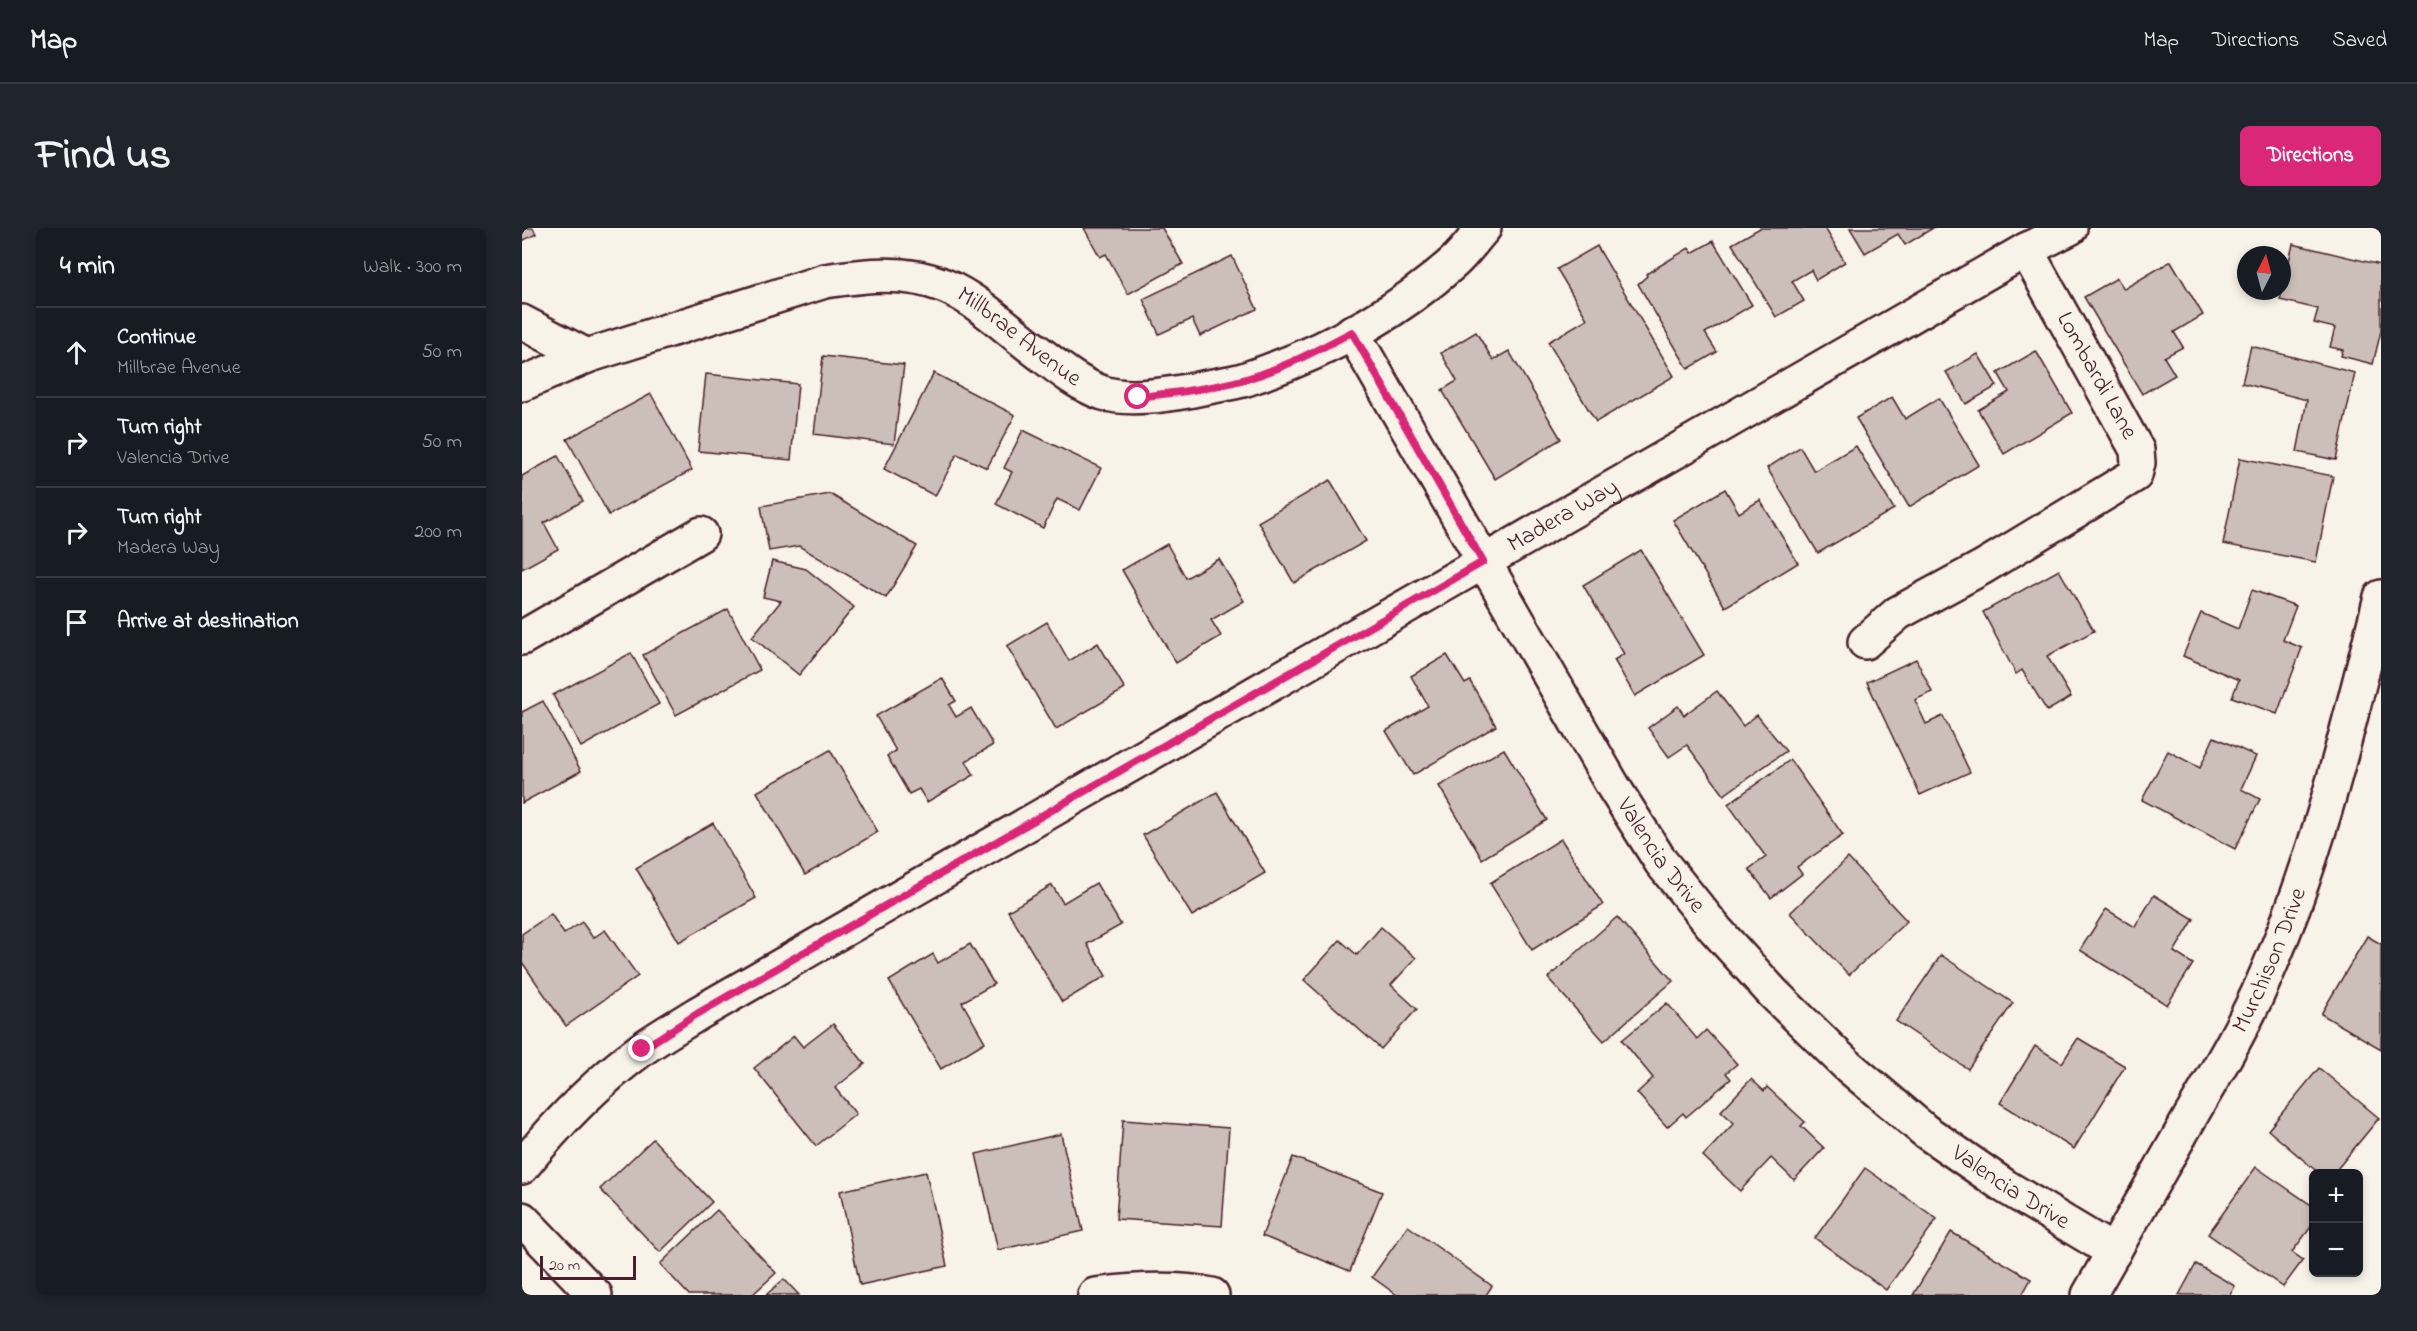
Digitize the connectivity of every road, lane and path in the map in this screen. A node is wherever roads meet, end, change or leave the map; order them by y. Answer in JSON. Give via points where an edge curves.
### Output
{"nodes":[{"id":1,"x":1484,"y":228,"type":"edge"},
{"id":2,"x":2070,"y":228,"type":"edge"},
{"id":3,"x":2026,"y":250,"type":"junction"},
{"id":4,"x":522,"y":322,"type":"edge"},
{"id":5,"x":1352,"y":332,"type":"junction"},
{"id":6,"x":587,"y":356,"type":"junction"},
{"id":7,"x":522,"y":384,"type":"edge"},
{"id":8,"x":702,"y":534,"type":"dead end"},
{"id":9,"x":1483,"y":562,"type":"junction"},
{"id":10,"x":2381,"y":597,"type":"edge"},
{"id":11,"x":522,"y":638,"type":"edge"},
{"id":12,"x":1864,"y":642,"type":"dead end"},
{"id":13,"x":522,"y":1167,"type":"edge"},
{"id":14,"x":522,"y":1219,"type":"edge"},
{"id":15,"x":2114,"y":1252,"type":"junction"},
{"id":16,"x":595,"y":1295,"type":"edge"},
{"id":17,"x":1095,"y":1295,"type":"edge"},
{"id":18,"x":1212,"y":1295,"type":"edge"},
{"id":19,"x":2089,"y":1295,"type":"edge"}],
"edges":[{"from":1,"to":5,"type":"street","name":"Millbrae Avenue","via":[[1456,261],[1413,295]]},
{"from":2,"to":3,"type":"street","name":"Madera Way"},
{"from":3,"to":9,"type":"street","name":"Madera Way"},
{"from":3,"to":12,"type":"street","name":"Lombardi Lane","via":[[2137,450],[2135,475],[1983,567],[1898,613]]},
{"from":4,"to":6,"type":"street"},
{"from":5,"to":6,"type":"street","name":"Millbrae Avenue","via":[[1305,357],[1244,380],[1138,397],[1103,393],[1067,375],[982,309],[945,286],[903,275],[862,276],[825,281]]},
{"from":5,"to":9,"type":"street","name":"Valencia Drive"},
{"from":6,"to":7,"type":"street","name":"Millbrae Avenue"},
{"from":8,"to":11,"type":"street"},
{"from":9,"to":13,"type":"street","name":"Madera Way","via":[[697,1014],[642,1049],[592,1090],[546,1136]]},
{"from":9,"to":15,"type":"street","name":"Valencia Drive","via":[[1661,862],[1773,993],[1847,1065],[1926,1131],[2006,1187]]},
{"from":10,"to":15,"type":"street","name":"Murchison Drive","via":[[2314,847],[2263,983]]},
{"from":14,"to":16,"type":"street"},
{"from":15,"to":19,"type":"street","name":"Murchison Drive"},
{"from":17,"to":18,"type":"street","via":[[1130,1290]]}]}
